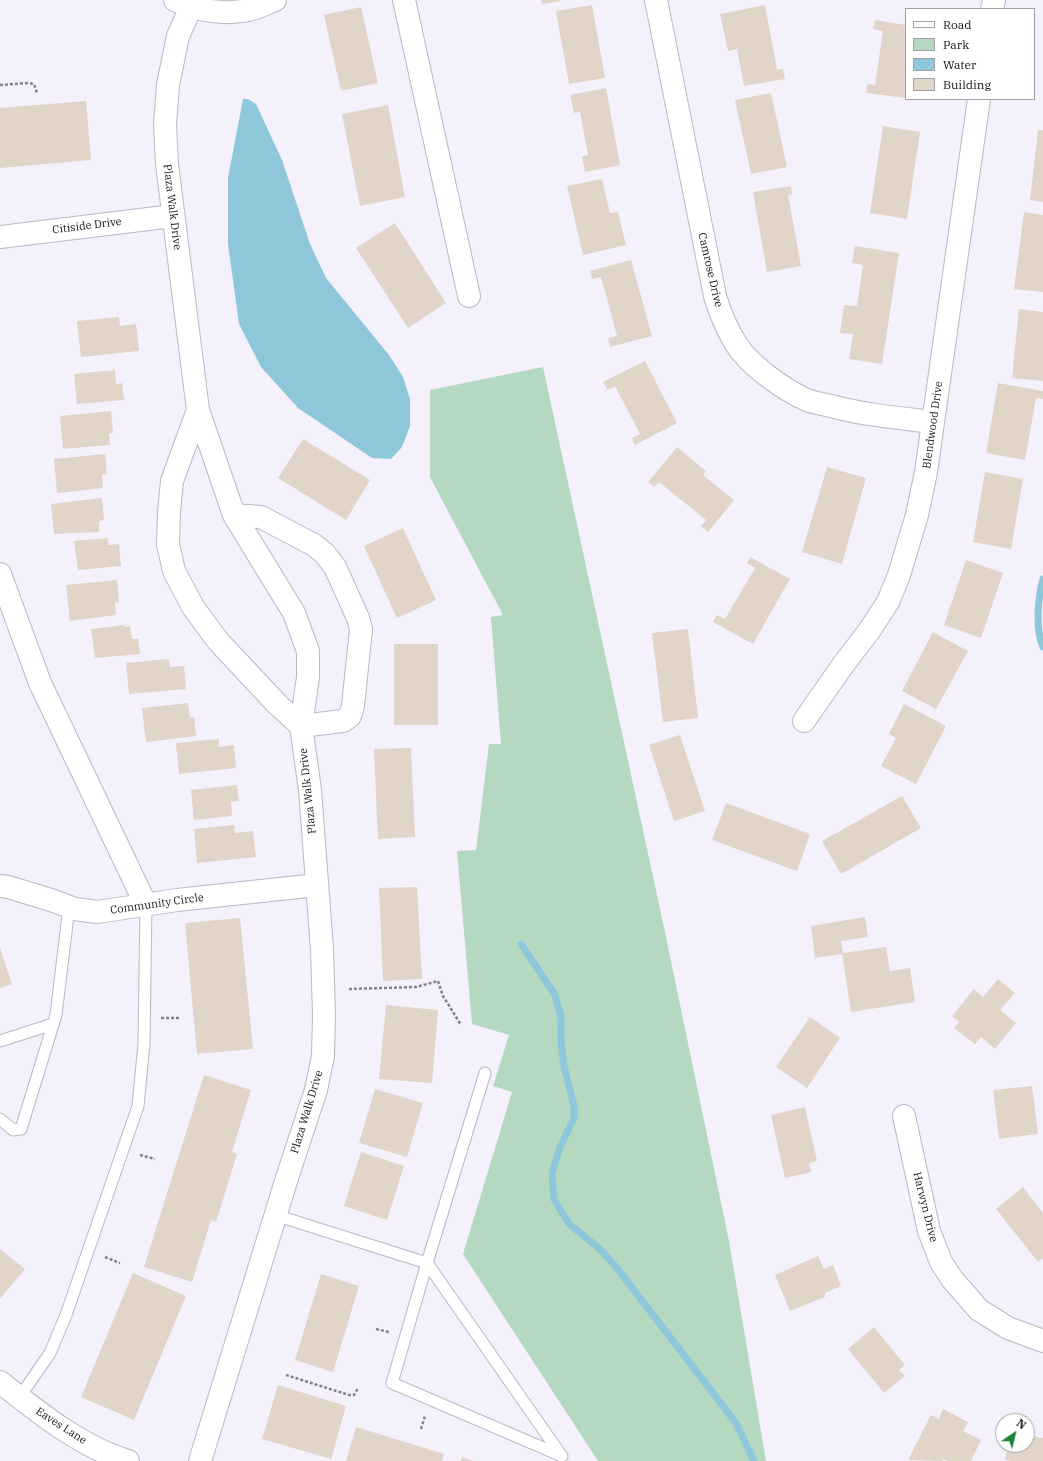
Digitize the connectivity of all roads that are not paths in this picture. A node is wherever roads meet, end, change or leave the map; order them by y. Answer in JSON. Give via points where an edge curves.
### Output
{"nodes":[{"id":1,"x":275,"y":0,"type":"edge"},
{"id":2,"x":404,"y":0,"type":"edge"},
{"id":3,"x":656,"y":0,"type":"edge"},
{"id":4,"x":183,"y":4,"type":"edge"},
{"id":5,"x":979,"y":100,"type":"edge"},
{"id":6,"x":173,"y":216,"type":"junction"},
{"id":7,"x":0,"y":242,"type":"edge"},
{"id":8,"x":470,"y":296,"type":"dead end"},
{"id":9,"x":198,"y":410,"type":"junction"},
{"id":10,"x":933,"y":422,"type":"junction"},
{"id":11,"x":234,"y":515,"type":"junction"},
{"id":12,"x":0,"y":574,"type":"edge"},
{"id":13,"x":804,"y":721,"type":"dead end"},
{"id":14,"x":301,"y":726,"type":"junction"},
{"id":15,"x":317,"y":885,"type":"junction"},
{"id":16,"x":0,"y":886,"type":"edge"},
{"id":17,"x":146,"y":906,"type":"junction"},
{"id":18,"x":70,"y":907,"type":"junction"},
{"id":19,"x":53,"y":1024,"type":"junction"},
{"id":20,"x":0,"y":1040,"type":"edge"},
{"id":21,"x":485,"y":1073,"type":"dead end"},
{"id":22,"x":904,"y":1116,"type":"dead end"},
{"id":23,"x":0,"y":1119,"type":"edge"},
{"id":24,"x":275,"y":1215,"type":"junction"},
{"id":25,"x":426,"y":1263,"type":"junction"},
{"id":26,"x":1043,"y":1341,"type":"edge"},
{"id":27,"x":0,"y":1382,"type":"edge"},
{"id":28,"x":20,"y":1398,"type":"junction"},
{"id":29,"x":563,"y":1458,"type":"edge"},
{"id":30,"x":128,"y":1461,"type":"edge"},
{"id":31,"x":200,"y":1461,"type":"edge"}],
"edges":[{"from":1,"to":4,"type":"street","via":[[250,10],[220,13]]},
{"from":2,"to":8,"type":"street"},
{"from":3,"to":10,"type":"street","name":"Camrose Drive","via":[[715,296],[721,315],[736,344],[768,376],[808,401],[848,411]]},
{"from":4,"to":6,"type":"street","name":"Plaza Walk Drive","via":[[168,85],[165,125]]},
{"from":5,"to":10,"type":"street","name":"Blendwood Drive"},
{"from":6,"to":7,"type":"street","name":"Citiside Drive"},
{"from":6,"to":9,"type":"street","name":"Plaza Walk Drive"},
{"from":9,"to":11,"type":"street","name":"Plaza Walk Drive"},
{"from":9,"to":14,"type":"street","name":"Plaza Walk Drive","via":[[172,481],[168,544],[174,571],[193,607],[218,641]]},
{"from":10,"to":13,"type":"street","name":"Blendwood Drive","via":[[917,515],[888,602]]},
{"from":11,"to":14,"type":"street","name":"Plaza Walk Drive","via":[[294,613],[308,651],[308,677]]},
{"from":11,"to":14,"type":"street","via":[[261,517],[314,545],[325,554],[335,567],[358,618],[360,641],[350,716],[343,721]]},
{"from":12,"to":17,"type":"street","via":[[40,683]]},
{"from":14,"to":15,"type":"street","name":"Plaza Walk Drive","via":[[310,790]]},
{"from":15,"to":17,"type":"street","name":"Community Circle","via":[[177,900]]},
{"from":15,"to":24,"type":"street","name":"Plaza Walk Drive","via":[[324,1015],[322,1056],[316,1090]]},
{"from":16,"to":18,"type":"street","name":"Community Circle"},
{"from":17,"to":18,"type":"street","name":"Community Circle","via":[[97,912]]},
{"from":17,"to":28,"type":"lane","via":[[144,1044],[138,1106],[64,1321],[50,1353]]},
{"from":18,"to":19,"type":"lane"},
{"from":19,"to":20,"type":"lane"},
{"from":19,"to":23,"type":"lane","via":[[21,1129],[13,1130]]},
{"from":21,"to":25,"type":"lane"},
{"from":22,"to":26,"type":"street","name":"Harwyn Drive","via":[[929,1230],[941,1262],[952,1279],[980,1310],[1008,1328]]},
{"from":24,"to":25,"type":"lane"},
{"from":24,"to":31,"type":"street","name":"Plaza Walk Drive"},
{"from":25,"to":29,"type":"lane"},
{"from":25,"to":29,"type":"lane","via":[[392,1383]]},
{"from":27,"to":28,"type":"street","name":"Eaves Lane"},
{"from":28,"to":30,"type":"street","name":"Eaves Lane","via":[[43,1416],[84,1441]]}]}
